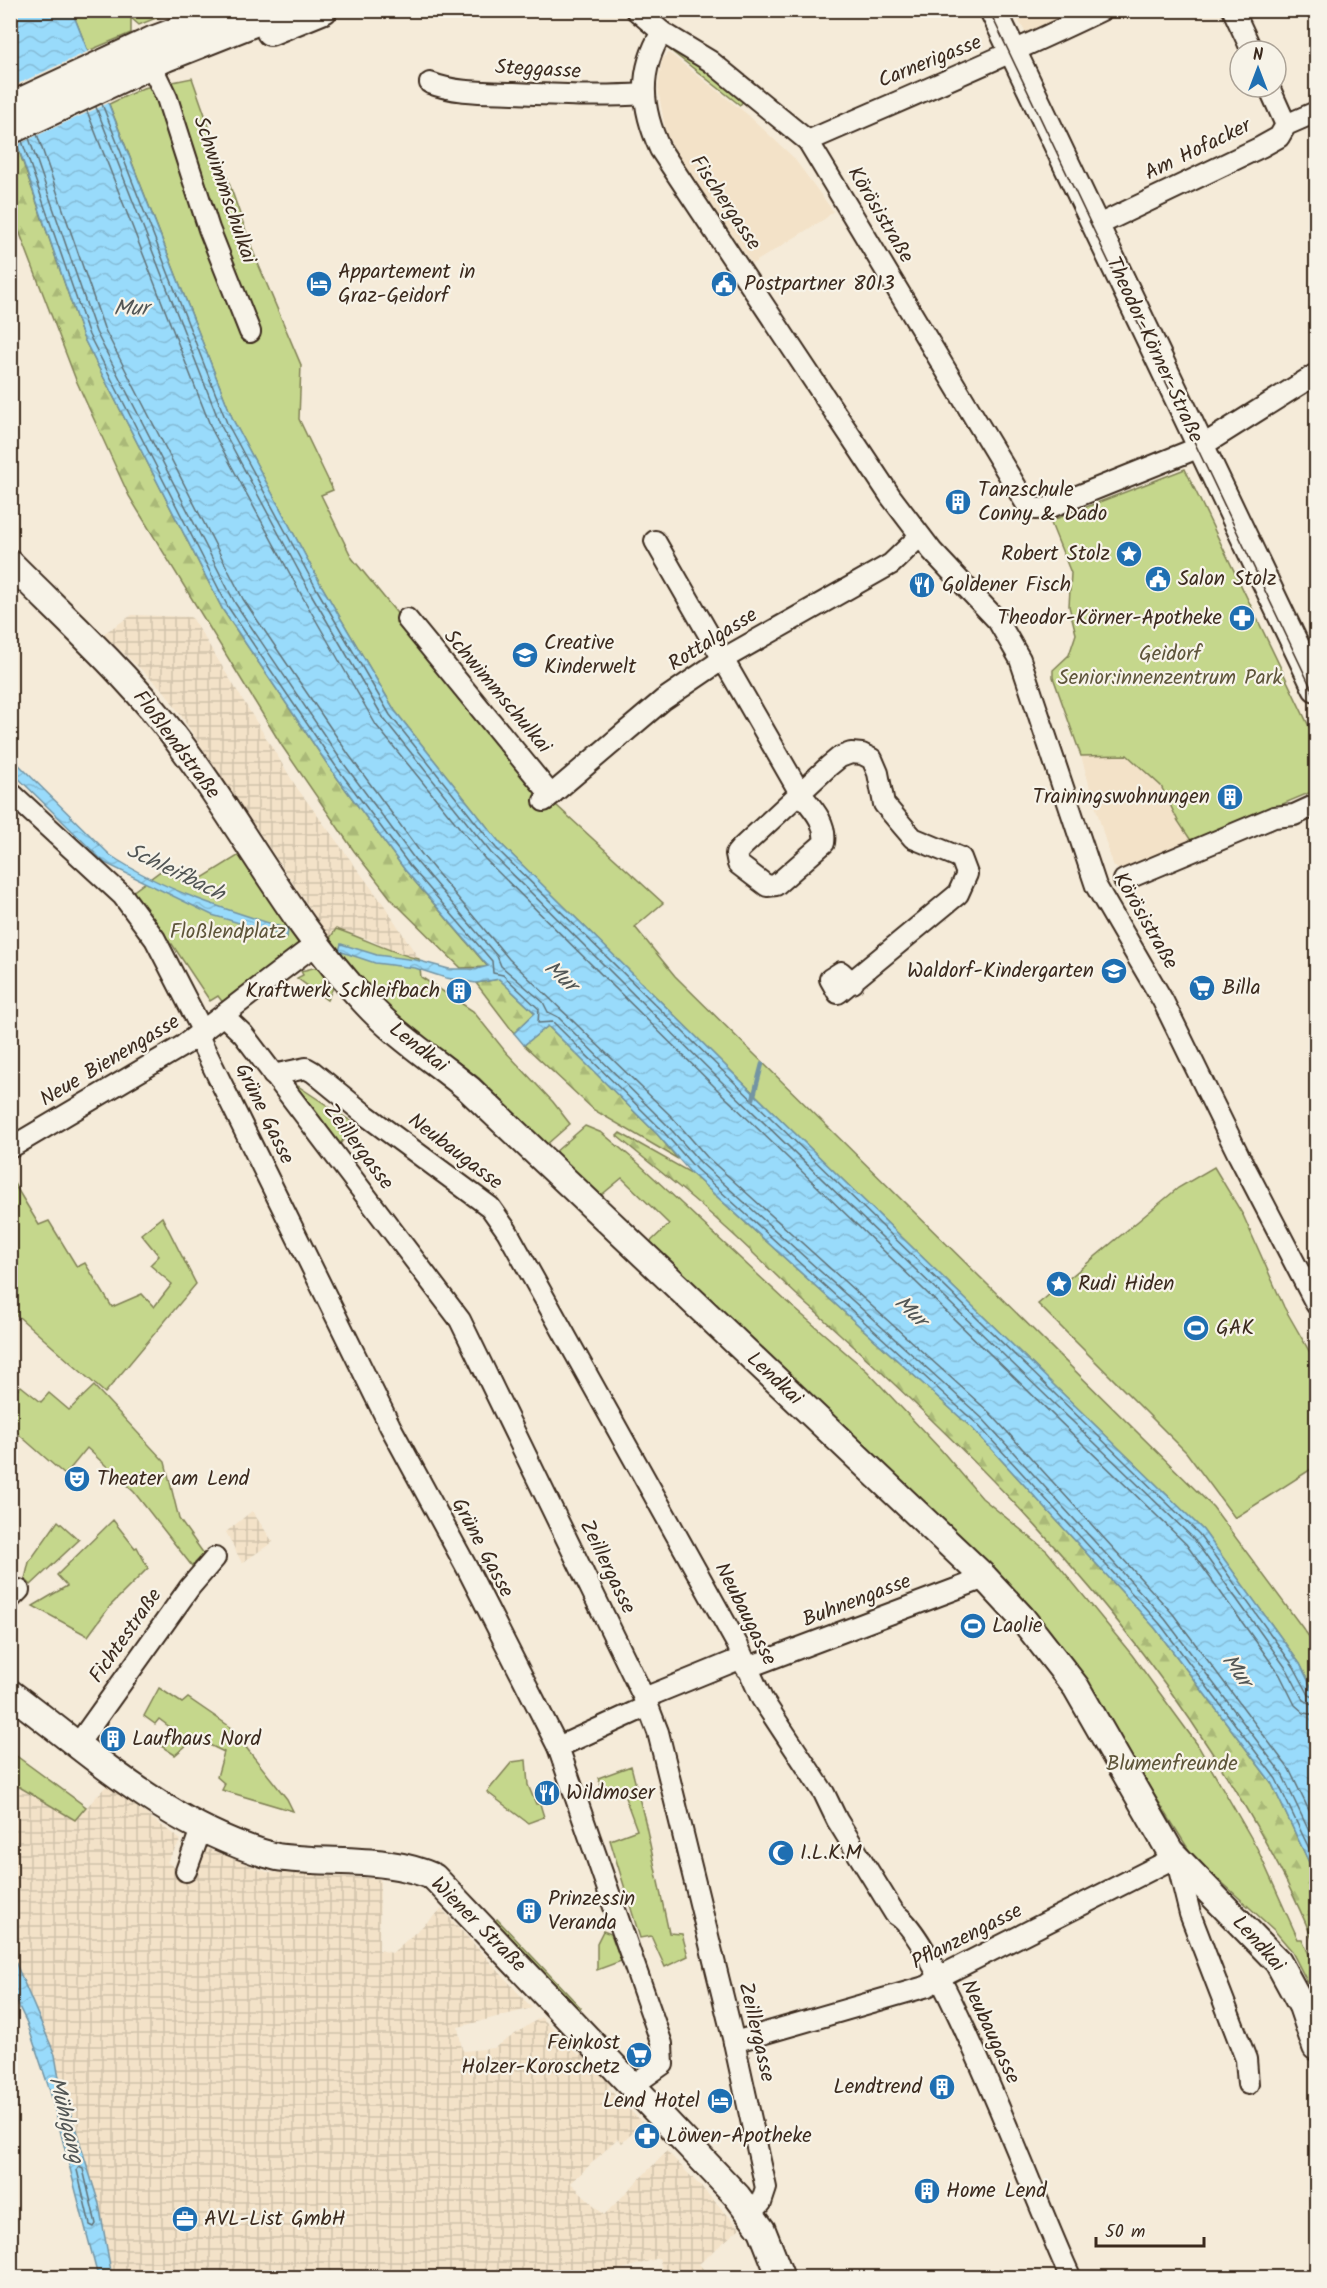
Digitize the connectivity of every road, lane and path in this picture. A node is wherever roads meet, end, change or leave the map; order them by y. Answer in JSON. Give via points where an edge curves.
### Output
{"nodes":[{"id":1,"x":199,"y":10,"type":"edge"},
{"id":2,"x":233,"y":10,"type":"edge"},
{"id":3,"x":287,"y":10,"type":"edge"},
{"id":4,"x":324,"y":10,"type":"edge"},
{"id":5,"x":636,"y":10,"type":"edge"},
{"id":6,"x":993,"y":10,"type":"edge"},
{"id":7,"x":1102,"y":10,"type":"edge"},
{"id":8,"x":1233,"y":10,"type":"edge"},
{"id":9,"x":662,"y":32,"type":"junction"},
{"id":10,"x":1246,"y":39,"type":"edge"},
{"id":11,"x":1013,"y":54,"type":"junction"},
{"id":12,"x":146,"y":57,"type":"junction"},
{"id":13,"x":430,"y":83,"type":"dead end"},
{"id":14,"x":644,"y":94,"type":"junction"},
{"id":15,"x":1275,"y":99,"type":"edge"},
{"id":16,"x":10,"y":106,"type":"edge"},
{"id":17,"x":1317,"y":112,"type":"edge"},
{"id":18,"x":1287,"y":125,"type":"junction"},
{"id":19,"x":10,"y":131,"type":"edge"},
{"id":20,"x":808,"y":141,"type":"junction"},
{"id":21,"x":1096,"y":226,"type":"junction"},
{"id":22,"x":250,"y":332,"type":"dead end"},
{"id":23,"x":1317,"y":374,"type":"edge"},
{"id":24,"x":1200,"y":447,"type":"junction"},
{"id":25,"x":920,"y":536,"type":"junction"},
{"id":26,"x":655,"y":541,"type":"dead end"},
{"id":27,"x":10,"y":562,"type":"edge"},
{"id":28,"x":407,"y":619,"type":"dead end"},
{"id":29,"x":723,"y":659,"type":"junction"},
{"id":30,"x":1317,"y":688,"type":"edge"},
{"id":31,"x":10,"y":792,"type":"edge"},
{"id":32,"x":800,"y":793,"type":"junction"},
{"id":33,"x":547,"y":798,"type":"joint"},
{"id":34,"x":1317,"y":805,"type":"edge"},
{"id":35,"x":1124,"y":880,"type":"dead end"},
{"id":36,"x":318,"y":946,"type":"junction"},
{"id":37,"x":830,"y":979,"type":"dead end"},
{"id":38,"x":224,"y":1016,"type":"junction"},
{"id":39,"x":200,"y":1034,"type":"junction"},
{"id":40,"x":273,"y":1075,"type":"junction"},
{"id":41,"x":10,"y":1148,"type":"edge"},
{"id":42,"x":1317,"y":1304,"type":"edge"},
{"id":43,"x":214,"y":1558,"type":"dead end"},
{"id":44,"x":985,"y":1578,"type":"junction"},
{"id":45,"x":744,"y":1663,"type":"junction"},
{"id":46,"x":10,"y":1693,"type":"edge"},
{"id":47,"x":646,"y":1702,"type":"junction"},
{"id":48,"x":78,"y":1744,"type":"junction"},
{"id":49,"x":558,"y":1747,"type":"junction"},
{"id":50,"x":201,"y":1829,"type":"junction"},
{"id":51,"x":1176,"y":1857,"type":"junction"},
{"id":52,"x":186,"y":1871,"type":"dead end"},
{"id":53,"x":939,"y":1977,"type":"junction"},
{"id":54,"x":734,"y":2042,"type":"junction"},
{"id":55,"x":1317,"y":2047,"type":"edge"},
{"id":56,"x":1248,"y":2084,"type":"dead end"},
{"id":57,"x":632,"y":2086,"type":"junction"},
{"id":58,"x":750,"y":2214,"type":"junction"},
{"id":59,"x":781,"y":2277,"type":"edge"},
{"id":60,"x":1071,"y":2277,"type":"edge"}],
"edges":[{"from":1,"to":12,"type":"main road"},
{"from":2,"to":12,"type":"main road"},
{"from":3,"to":12,"type":"main road"},
{"from":4,"to":12,"type":"main road","via":[[234,46],[186,60]]},
{"from":5,"to":9,"type":"street","name":"Körösistraße"},
{"from":6,"to":11,"type":"main road","name":"Theodor-Körner-Straße"},
{"from":7,"to":11,"type":"street","name":"Carnerigasse"},
{"from":8,"to":10,"type":"street"},
{"from":9,"to":14,"type":"street","name":"Fischergasse","via":[[645,69]]},
{"from":9,"to":20,"type":"street","name":"Körösistraße","via":[[710,61]]},
{"from":11,"to":20,"type":"street","name":"Carnerigasse","via":[[906,96]]},
{"from":11,"to":21,"type":"main road","name":"Theodor-Körner-Straße"},
{"from":12,"to":16,"type":"main road"},
{"from":12,"to":19,"type":"main road"},
{"from":12,"to":22,"type":"street","name":"Schwimmschulkai","via":[[174,118],[208,229]]},
{"from":13,"to":14,"type":"street","name":"Steggasse","via":[[442,88],[498,93],[596,98]]},
{"from":14,"to":25,"type":"street","name":"Fischergasse","via":[[652,131],[672,167]]},
{"from":15,"to":18,"type":"street"},
{"from":17,"to":18,"type":"street","name":"Am Hofacker"},
{"from":18,"to":21,"type":"street","name":"Am Hofacker","via":[[1279,137],[1261,147]]},
{"from":20,"to":24,"type":"street","name":"Körösistraße","via":[[1027,505],[1048,508]]},
{"from":21,"to":24,"type":"main road","name":"Theodor-Körner-Straße"},
{"from":23,"to":24,"type":"street"},
{"from":24,"to":30,"type":"main road","name":"Theodor-Körner-Straße"},
{"from":25,"to":29,"type":"street","name":"Rottalgasse","via":[[891,564]]},
{"from":25,"to":42,"type":"street","name":"Körösistraße","via":[[998,621],[1020,659],[1096,886],[1163,1001]]},
{"from":26,"to":29,"type":"street"},
{"from":27,"to":36,"type":"main road","name":"Floßlendstraße","via":[[165,724]]},
{"from":28,"to":33,"type":"street","name":"Schwimmschulkai"},
{"from":29,"to":32,"type":"street"},
{"from":29,"to":33,"type":"street","name":"Rottalgasse","via":[[663,700]]},
{"from":31,"to":39,"type":"street","via":[[123,896],[155,939]]},
{"from":32,"to":32,"type":"street","via":[[736,854],[738,864],[767,886],[776,885],[824,843],[825,832],[818,816]]},
{"from":32,"to":37,"type":"street","via":[[840,757],[862,754],[872,759],[884,804],[913,838],[961,858],[966,866],[967,874],[958,894],[853,983],[838,993]]},
{"from":34,"to":35,"type":"street","via":[[1293,815],[1274,817]]},
{"from":36,"to":38,"type":"street"},
{"from":36,"to":44,"type":"main road","name":"Lendkai","via":[[378,1016],[469,1089]]},
{"from":38,"to":39,"type":"street"},
{"from":38,"to":40,"type":"street","name":"Zeillergasse","via":[[243,1034]]},
{"from":39,"to":41,"type":"street","name":"Neue Bienengasse"},
{"from":39,"to":49,"type":"street","name":"Grüne Gasse","via":[[390,1426]]},
{"from":40,"to":45,"type":"street","name":"Neubaugasse","via":[[306,1068],[313,1072],[490,1207],[737,1644]]},
{"from":40,"to":47,"type":"street","name":"Zeillergasse","via":[[460,1320]]},
{"from":43,"to":48,"type":"street","name":"Fichtestraße"},
{"from":44,"to":45,"type":"street","name":"Buhnengasse"},
{"from":44,"to":51,"type":"main road","name":"Lendkai","via":[[1076,1687]]},
{"from":45,"to":47,"type":"street","name":"Buhnengasse"},
{"from":45,"to":53,"type":"street","name":"Neubaugasse","via":[[762,1699],[824,1793],[895,1914],[905,1919]]},
{"from":46,"to":48,"type":"main road","name":"Wiener Straße"},
{"from":47,"to":49,"type":"street","name":"Buhnengasse"},
{"from":47,"to":54,"type":"street","name":"Zeillergasse","via":[[658,1732]]},
{"from":48,"to":50,"type":"main road","name":"Wiener Straße","via":[[185,1822]]},
{"from":49,"to":57,"type":"street","name":"Grüne Gasse","via":[[662,2044],[663,2064]]},
{"from":50,"to":52,"type":"street"},
{"from":50,"to":57,"type":"main road","name":"Wiener Straße","via":[[279,1857],[382,1863],[434,1877]]},
{"from":51,"to":53,"type":"street","name":"Pflanzengasse"},
{"from":51,"to":55,"type":"main road","name":"Lendkai","via":[[1278,1962],[1302,2006]]},
{"from":51,"to":56,"type":"street","name":"Lendkai","via":[[1191,1914],[1246,2059]]},
{"from":53,"to":54,"type":"street","name":"Pflanzengasse","via":[[928,1986]]},
{"from":53,"to":60,"type":"street","name":"Neubaugasse"},
{"from":54,"to":58,"type":"street","name":"Zeillergasse","via":[[766,2188],[761,2203]]},
{"from":57,"to":58,"type":"main road","name":"Wiener Straße"},
{"from":58,"to":59,"type":"main road","name":"Wiener Straße","via":[[766,2238]]}]}
